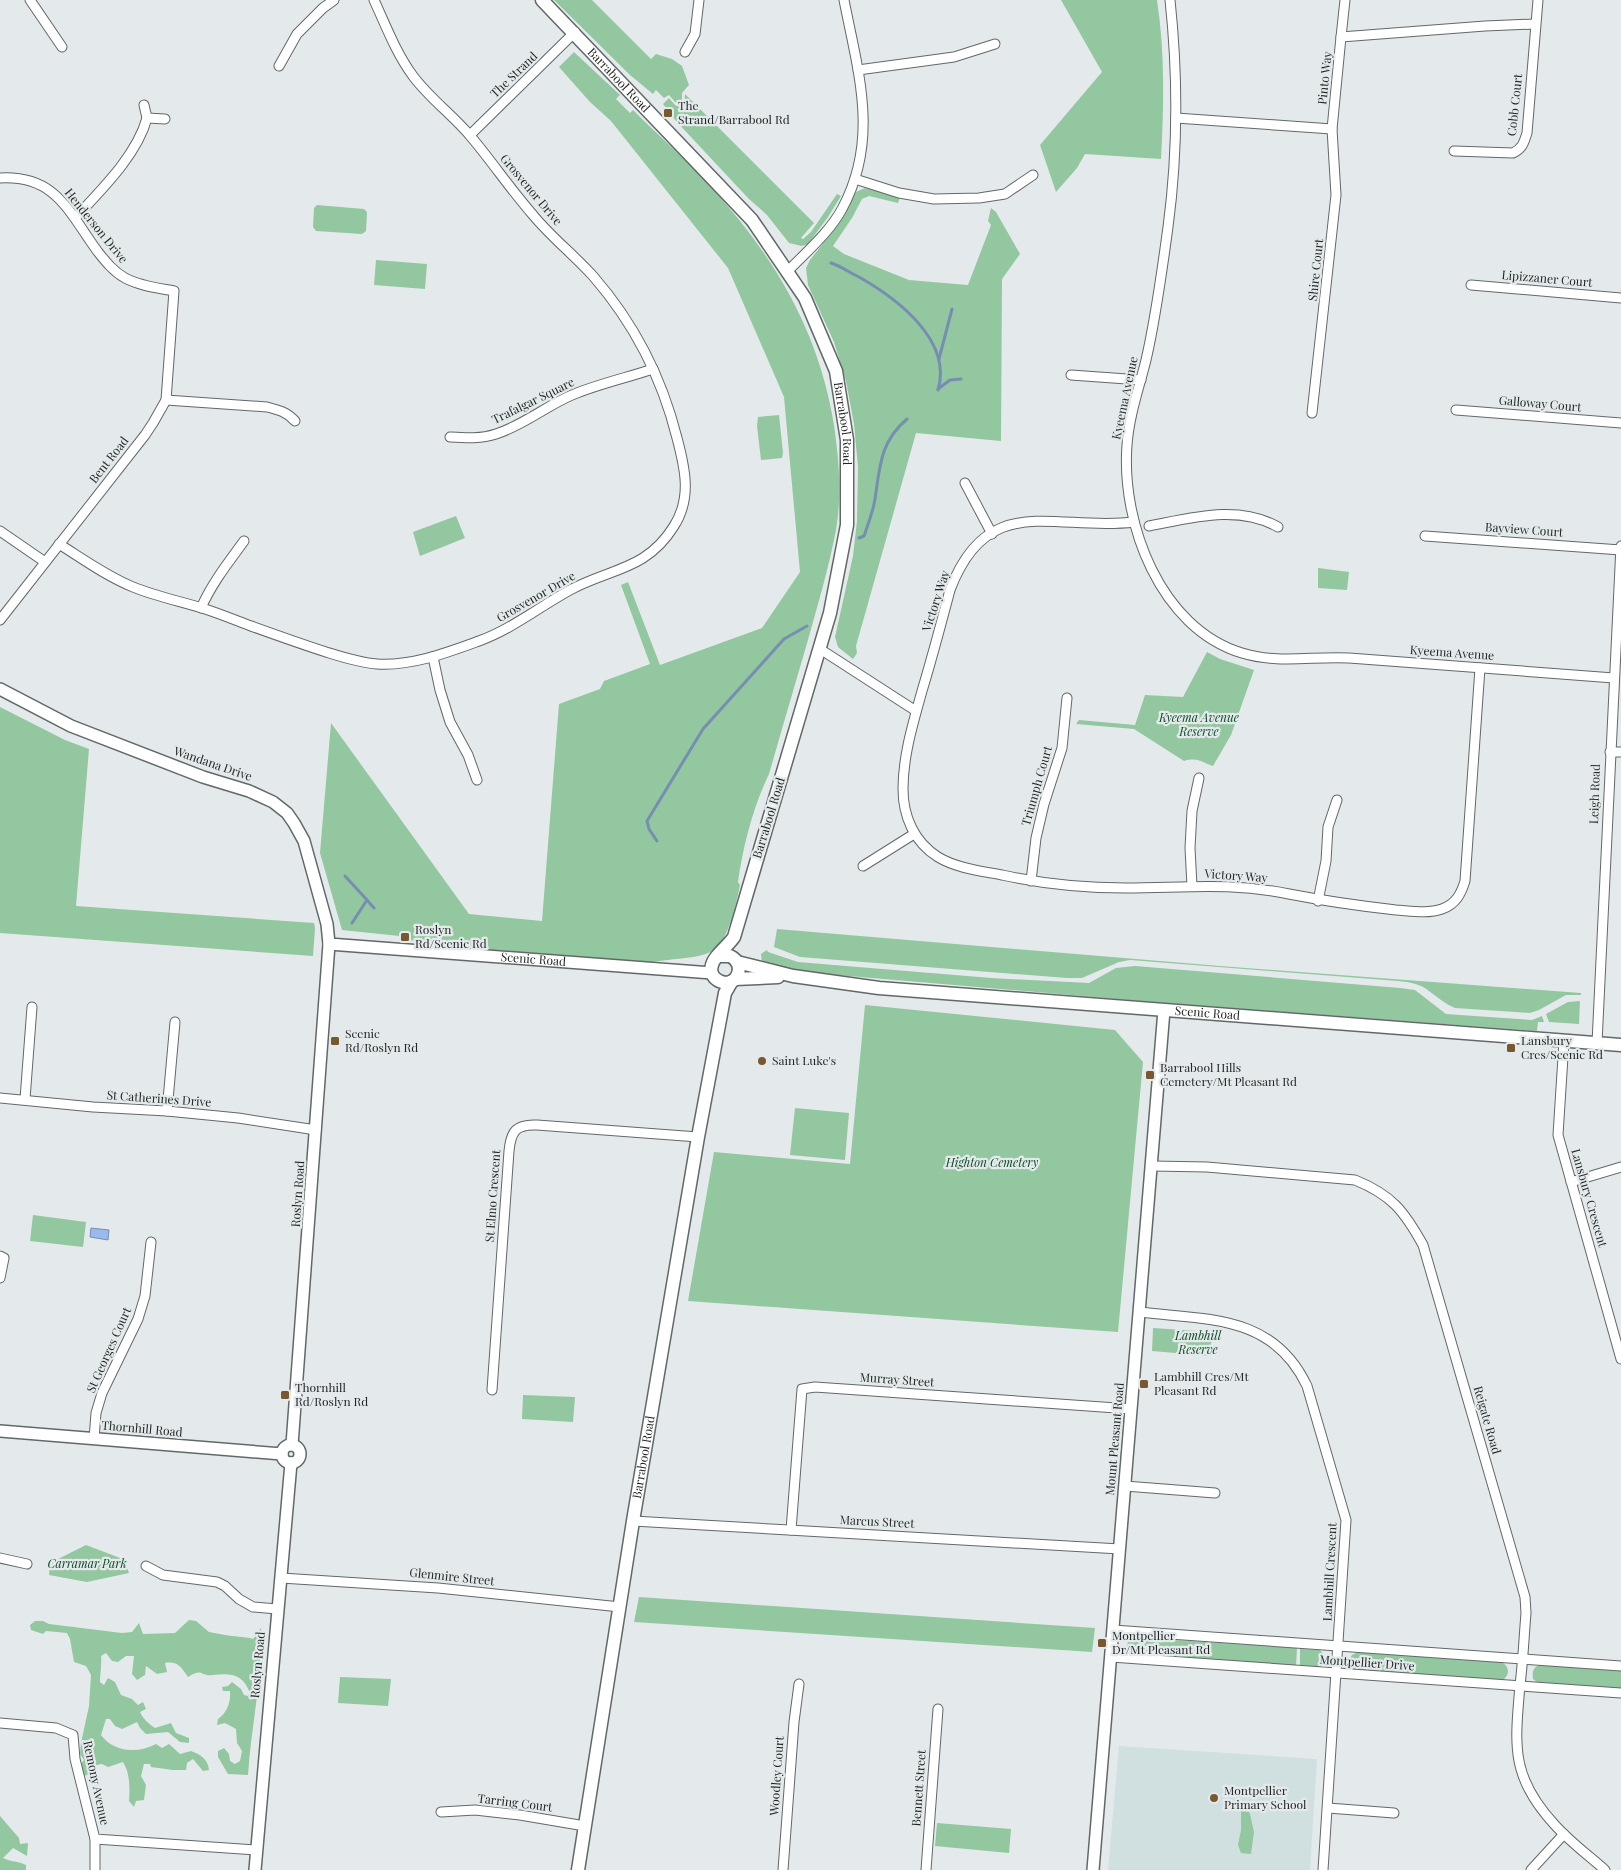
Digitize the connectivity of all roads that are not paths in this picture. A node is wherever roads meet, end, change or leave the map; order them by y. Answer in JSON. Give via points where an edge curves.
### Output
{"nodes":[{"id":1,"x":30,"y":0,"type":"edge"},
{"id":2,"x":334,"y":0,"type":"edge"},
{"id":3,"x":374,"y":0,"type":"edge"},
{"id":4,"x":542,"y":0,"type":"edge"},
{"id":5,"x":699,"y":0,"type":"edge"},
{"id":6,"x":844,"y":0,"type":"edge"},
{"id":7,"x":1170,"y":0,"type":"edge"},
{"id":8,"x":1344,"y":0,"type":"edge"},
{"id":9,"x":1538,"y":0,"type":"edge"},
{"id":10,"x":1535,"y":24,"type":"junction"},
{"id":11,"x":575,"y":32,"type":"junction"},
{"id":12,"x":1342,"y":36,"type":"junction"},
{"id":13,"x":995,"y":44,"type":"dead end"},
{"id":14,"x":62,"y":47,"type":"dead end"},
{"id":15,"x":685,"y":52,"type":"dead end"},
{"id":16,"x":279,"y":66,"type":"dead end"},
{"id":17,"x":858,"y":70,"type":"junction"},
{"id":18,"x":144,"y":105,"type":"dead end"},
{"id":19,"x":147,"y":118,"type":"junction"},
{"id":20,"x":1176,"y":118,"type":"junction"},
{"id":21,"x":165,"y":119,"type":"dead end"},
{"id":22,"x":1332,"y":129,"type":"junction"},
{"id":23,"x":470,"y":135,"type":"junction"},
{"id":24,"x":1454,"y":151,"type":"dead end"},
{"id":25,"x":1033,"y":175,"type":"dead end"},
{"id":26,"x":0,"y":178,"type":"edge"},
{"id":27,"x":855,"y":179,"type":"junction"},
{"id":28,"x":76,"y":217,"type":"junction"},
{"id":29,"x":787,"y":272,"type":"junction"},
{"id":30,"x":1471,"y":284,"type":"dead end"},
{"id":31,"x":174,"y":291,"type":"joint"},
{"id":32,"x":1621,"y":298,"type":"edge"},
{"id":33,"x":653,"y":369,"type":"junction"},
{"id":34,"x":1071,"y":375,"type":"dead end"},
{"id":35,"x":1141,"y":380,"type":"junction"},
{"id":36,"x":166,"y":400,"type":"junction"},
{"id":37,"x":1456,"y":410,"type":"dead end"},
{"id":38,"x":1312,"y":413,"type":"dead end"},
{"id":39,"x":295,"y":421,"type":"dead end"},
{"id":40,"x":1621,"y":423,"type":"edge"},
{"id":41,"x":450,"y":437,"type":"dead end"},
{"id":42,"x":965,"y":483,"type":"dead end"},
{"id":43,"x":1134,"y":522,"type":"junction"},
{"id":44,"x":1148,"y":526,"type":"dead end"},
{"id":45,"x":1278,"y":527,"type":"dead end"},
{"id":46,"x":0,"y":531,"type":"edge"},
{"id":47,"x":992,"y":534,"type":"junction"},
{"id":48,"x":1425,"y":536,"type":"dead end"},
{"id":49,"x":244,"y":542,"type":"dead end"},
{"id":50,"x":59,"y":544,"type":"junction"},
{"id":51,"x":1621,"y":548,"type":"edge"},
{"id":52,"x":45,"y":562,"type":"junction"},
{"id":53,"x":201,"y":608,"type":"junction"},
{"id":54,"x":0,"y":620,"type":"edge"},
{"id":55,"x":820,"y":648,"type":"junction"},
{"id":56,"x":434,"y":657,"type":"junction"},
{"id":57,"x":1480,"y":668,"type":"junction"},
{"id":58,"x":1614,"y":678,"type":"junction"},
{"id":59,"x":0,"y":689,"type":"edge"},
{"id":60,"x":1067,"y":698,"type":"dead end"},
{"id":61,"x":916,"y":711,"type":"junction"},
{"id":62,"x":1610,"y":752,"type":"junction"},
{"id":63,"x":1621,"y":752,"type":"edge"},
{"id":64,"x":1199,"y":778,"type":"dead end"},
{"id":65,"x":476,"y":780,"type":"dead end"},
{"id":66,"x":1337,"y":800,"type":"dead end"},
{"id":67,"x":914,"y":834,"type":"junction"},
{"id":68,"x":863,"y":866,"type":"dead end"},
{"id":69,"x":1031,"y":881,"type":"junction"},
{"id":70,"x":1192,"y":886,"type":"junction"},
{"id":71,"x":1318,"y":901,"type":"junction"},
{"id":72,"x":733,"y":938,"type":"junction"},
{"id":73,"x":329,"y":944,"type":"junction"},
{"id":74,"x":716,"y":958,"type":"junction"},
{"id":75,"x":737,"y":961,"type":"junction"},
{"id":76,"x":679,"y":971,"type":"junction"},
{"id":77,"x":713,"y":975,"type":"junction"},
{"id":78,"x":793,"y":976,"type":"junction"},
{"id":79,"x":734,"y":980,"type":"junction"},
{"id":80,"x":32,"y":1007,"type":"dead end"},
{"id":81,"x":1164,"y":1010,"type":"junction"},
{"id":82,"x":175,"y":1022,"type":"dead end"},
{"id":83,"x":1564,"y":1041,"type":"junction"},
{"id":84,"x":1597,"y":1043,"type":"junction"},
{"id":85,"x":1621,"y":1045,"type":"edge"},
{"id":86,"x":714,"y":1047,"type":"junction"},
{"id":87,"x":0,"y":1098,"type":"edge"},
{"id":88,"x":26,"y":1100,"type":"junction"},
{"id":89,"x":167,"y":1111,"type":"junction"},
{"id":90,"x":316,"y":1130,"type":"junction"},
{"id":91,"x":698,"y":1137,"type":"junction"},
{"id":92,"x":1152,"y":1166,"type":"junction"},
{"id":93,"x":1621,"y":1167,"type":"edge"},
{"id":94,"x":1571,"y":1182,"type":"junction"},
{"id":95,"x":151,"y":1242,"type":"dead end"},
{"id":96,"x":3,"y":1254,"type":"edge"},
{"id":97,"x":0,"y":1278,"type":"edge"},
{"id":98,"x":1139,"y":1312,"type":"junction"},
{"id":99,"x":1621,"y":1359,"type":"edge"},
{"id":100,"x":492,"y":1390,"type":"dead end"},
{"id":101,"x":1131,"y":1409,"type":"junction"},
{"id":102,"x":0,"y":1431,"type":"edge"},
{"id":103,"x":94,"y":1438,"type":"junction"},
{"id":104,"x":292,"y":1445,"type":"junction"},
{"id":105,"x":282,"y":1454,"type":"junction"},
{"id":106,"x":291,"y":1463,"type":"junction"},
{"id":107,"x":1126,"y":1486,"type":"junction"},
{"id":108,"x":1215,"y":1493,"type":"dead end"},
{"id":109,"x":634,"y":1522,"type":"junction"},
{"id":110,"x":791,"y":1530,"type":"junction"},
{"id":111,"x":1120,"y":1550,"type":"junction"},
{"id":112,"x":0,"y":1558,"type":"edge"},
{"id":113,"x":27,"y":1564,"type":"dead end"},
{"id":114,"x":146,"y":1566,"type":"dead end"},
{"id":115,"x":281,"y":1578,"type":"junction"},
{"id":116,"x":620,"y":1607,"type":"junction"},
{"id":117,"x":277,"y":1609,"type":"junction"},
{"id":118,"x":1113,"y":1630,"type":"junction"},
{"id":119,"x":1338,"y":1646,"type":"junction"},
{"id":120,"x":1111,"y":1656,"type":"junction"},
{"id":121,"x":1522,"y":1659,"type":"junction"},
{"id":122,"x":1621,"y":1666,"type":"edge"},
{"id":123,"x":1336,"y":1673,"type":"junction"},
{"id":124,"x":799,"y":1684,"type":"dead end"},
{"id":125,"x":1520,"y":1686,"type":"junction"},
{"id":126,"x":1621,"y":1693,"type":"edge"},
{"id":127,"x":938,"y":1709,"type":"dead end"},
{"id":128,"x":0,"y":1723,"type":"edge"},
{"id":129,"x":1328,"y":1808,"type":"junction"},
{"id":130,"x":441,"y":1812,"type":"dead end"},
{"id":131,"x":1394,"y":1813,"type":"dead end"},
{"id":132,"x":585,"y":1826,"type":"junction"},
{"id":133,"x":1564,"y":1834,"type":"junction"},
{"id":134,"x":95,"y":1839,"type":"junction"},
{"id":135,"x":257,"y":1850,"type":"junction"},
{"id":136,"x":95,"y":1870,"type":"edge"},
{"id":137,"x":255,"y":1870,"type":"edge"},
{"id":138,"x":578,"y":1870,"type":"edge"},
{"id":139,"x":783,"y":1870,"type":"edge"},
{"id":140,"x":926,"y":1870,"type":"edge"},
{"id":141,"x":1093,"y":1870,"type":"edge"},
{"id":142,"x":1323,"y":1870,"type":"edge"},
{"id":143,"x":1531,"y":1870,"type":"edge"},
{"id":144,"x":1605,"y":1870,"type":"edge"}],
"edges":[{"from":1,"to":14,"type":"street"},
{"from":2,"to":16,"type":"street","via":[[297,34]]},
{"from":3,"to":23,"type":"street","name":"Grosvenor Drive","via":[[413,77]]},
{"from":4,"to":11,"type":"main road","name":"Barrabool Road"},
{"from":5,"to":15,"type":"street","via":[[695,34]]},
{"from":6,"to":17,"type":"street"},
{"from":7,"to":20,"type":"street","name":"Kyeema Avenue"},
{"from":8,"to":12,"type":"street"},
{"from":9,"to":10,"type":"street"},
{"from":10,"to":12,"type":"street","name":"Pinto Way"},
{"from":10,"to":24,"type":"street","name":"Cobb Court","via":[[1526,133],[1520,150],[1506,154]]},
{"from":11,"to":23,"type":"street","name":"The Strand"},
{"from":11,"to":29,"type":"main road","name":"Barrabool Road","via":[[752,220]]},
{"from":12,"to":22,"type":"street","name":"Pinto Way"},
{"from":13,"to":17,"type":"street","via":[[954,57]]},
{"from":17,"to":27,"type":"street","via":[[865,127]]},
{"from":18,"to":19,"type":"street"},
{"from":19,"to":21,"type":"street"},
{"from":19,"to":28,"type":"street","via":[[138,143]]},
{"from":20,"to":22,"type":"street"},
{"from":20,"to":35,"type":"street","name":"Kyeema Avenue","via":[[1168,225]]},
{"from":22,"to":38,"type":"street","name":"Shire Court","via":[[1336,195]]},
{"from":23,"to":33,"type":"street","name":"Grosvenor Drive","via":[[534,217],[593,276],[612,300],[639,340]]},
{"from":25,"to":27,"type":"street","via":[[1004,194],[934,199],[899,193]]},
{"from":26,"to":28,"type":"street","name":"Henderson Drive","via":[[24,179],[44,186]]},
{"from":27,"to":29,"type":"street","via":[[842,209],[820,239]]},
{"from":28,"to":31,"type":"street","name":"Henderson Drive","via":[[104,260],[118,273],[138,283]]},
{"from":29,"to":55,"type":"main road","name":"Barrabool Road","via":[[805,298],[836,372],[848,440],[847,525]]},
{"from":30,"to":32,"type":"street","name":"Lipizzaner Court"},
{"from":31,"to":36,"type":"street","name":"Bent Road"},
{"from":33,"to":41,"type":"street","name":"Trafalgar Square","via":[[568,396],[514,427],[495,434],[475,438]]},
{"from":33,"to":56,"type":"street","name":"Grosvenor Drive","via":[[672,418],[686,480],[686,498],[674,527],[659,546],[633,565],[575,588],[491,636]]},
{"from":34,"to":35,"type":"street"},
{"from":35,"to":43,"type":"street","name":"Kyeema Avenue","via":[[1127,444]]},
{"from":36,"to":39,"type":"street","via":[[267,407],[290,414]]},
{"from":36,"to":50,"type":"street","name":"Bent Road","via":[[153,423]]},
{"from":37,"to":40,"type":"street","name":"Galloway Court"},
{"from":42,"to":47,"type":"street"},
{"from":43,"to":47,"type":"street","name":"Victory Way","via":[[1031,520]]},
{"from":43,"to":57,"type":"street","name":"Kyeema Avenue","via":[[1148,560],[1172,601],[1196,628],[1233,650],[1277,659],[1338,658]]},
{"from":44,"to":45,"type":"street","via":[[1217,514],[1256,518]]},
{"from":46,"to":52,"type":"street"},
{"from":47,"to":61,"type":"street","name":"Victory Way","via":[[973,550],[958,570]]},
{"from":48,"to":51,"type":"street","name":"Bayview Court"},
{"from":49,"to":53,"type":"street","via":[[209,590]]},
{"from":50,"to":52,"type":"street","name":"Bent Road"},
{"from":50,"to":53,"type":"street","name":"Grosvenor Drive","via":[[133,587]]},
{"from":51,"to":58,"type":"street","name":"Leigh Road"},
{"from":52,"to":54,"type":"street","name":"Bent Road"},
{"from":53,"to":56,"type":"street","name":"Grosvenor Drive","via":[[355,660],[376,664]]},
{"from":55,"to":61,"type":"street"},
{"from":55,"to":72,"type":"main road","name":"Barrabool Road"},
{"from":56,"to":65,"type":"street","via":[[450,722],[468,754]]},
{"from":57,"to":58,"type":"street","name":"Kyeema Avenue"},
{"from":57,"to":71,"type":"street","name":"Victory Way","via":[[1465,882],[1461,895],[1452,904],[1432,911]]},
{"from":58,"to":62,"type":"street","name":"Leigh Road"},
{"from":59,"to":73,"type":"street","name":"Wandana Drive","via":[[71,726],[273,802],[296,824],[304,841],[327,924]]},
{"from":60,"to":69,"type":"street","name":"Triumph Court","via":[[1062,748],[1036,838]]},
{"from":61,"to":67,"type":"street","name":"Victory Way","via":[[905,762],[903,790],[905,814]]},
{"from":62,"to":63,"type":"street"},
{"from":62,"to":84,"type":"street","name":"Leigh Road"},
{"from":64,"to":70,"type":"street","via":[[1192,811]]},
{"from":66,"to":71,"type":"street","via":[[1328,827],[1326,861]]},
{"from":67,"to":68,"type":"street"},
{"from":67,"to":69,"type":"street","name":"Victory Way","via":[[938,857],[952,863]]},
{"from":69,"to":70,"type":"street","name":"Victory Way","via":[[1100,888]]},
{"from":70,"to":71,"type":"street","name":"Victory Way","via":[[1259,888]]},
{"from":72,"to":74,"type":"main road","name":"Barrabool Road"},
{"from":72,"to":75,"type":"main road","name":"Barrabool Road"},
{"from":73,"to":76,"type":"street","name":"Scenic Road"},
{"from":73,"to":90,"type":"street","name":"Roslyn Road"},
{"from":74,"to":75,"type":"main road","via":[[726,955]]},
{"from":74,"to":76,"type":"street","name":"Scenic Road"},
{"from":74,"to":77,"type":"main road","via":[[712,966]]},
{"from":75,"to":78,"type":"main road","name":"Scenic Road"},
{"from":75,"to":79,"type":"main road","via":[[739,970]]},
{"from":76,"to":77,"type":"street","name":"Scenic Road"},
{"from":77,"to":79,"type":"main road","via":[[726,983]]},
{"from":77,"to":86,"type":"main road","name":"Barrabool Road","via":[[716,992]]},
{"from":78,"to":79,"type":"main road","name":"Scenic Road"},
{"from":78,"to":81,"type":"main road","name":"Scenic Road","via":[[878,988]]},
{"from":79,"to":86,"type":"main road","name":"Barrabool Road","via":[[725,993]]},
{"from":80,"to":88,"type":"street"},
{"from":81,"to":83,"type":"main road","name":"Scenic Road"},
{"from":81,"to":92,"type":"street","name":"Mount Pleasant Road"},
{"from":82,"to":89,"type":"street"},
{"from":83,"to":84,"type":"main road","name":"Scenic Road"},
{"from":83,"to":94,"type":"street","name":"Lansbury Crescent","via":[[1558,1134]]},
{"from":84,"to":85,"type":"main road","name":"Scenic Road"},
{"from":86,"to":91,"type":"main road","name":"Barrabool Road"},
{"from":87,"to":88,"type":"street","name":"St Catherines Drive"},
{"from":88,"to":89,"type":"street","name":"St Catherines Drive"},
{"from":89,"to":90,"type":"street","name":"St Catherines Drive"},
{"from":90,"to":104,"type":"street","name":"Roslyn Road"},
{"from":91,"to":100,"type":"street","name":"St Elmo Crescent","via":[[537,1125],[515,1130],[509,1151]]},
{"from":91,"to":109,"type":"main road","name":"Barrabool Road"},
{"from":92,"to":98,"type":"street","name":"Mount Pleasant Road"},
{"from":92,"to":121,"type":"street","name":"Reigate Road","via":[[1207,1167],[1355,1180],[1375,1188],[1408,1218],[1423,1245],[1520,1580],[1526,1613]]},
{"from":93,"to":94,"type":"street"},
{"from":94,"to":99,"type":"street","name":"Lansbury Crescent"},
{"from":95,"to":103,"type":"street","name":"St Georges Court","via":[[145,1296],[138,1319],[102,1393]]},
{"from":96,"to":97,"type":"street"},
{"from":98,"to":101,"type":"street","name":"Mount Pleasant Road"},
{"from":98,"to":119,"type":"street","name":"Lambhill Crescent","via":[[1237,1324],[1271,1340],[1303,1377],[1346,1520]]},
{"from":101,"to":107,"type":"street","name":"Mount Pleasant Road"},
{"from":101,"to":110,"type":"street","name":"Murray Street","via":[[815,1387],[802,1389]]},
{"from":102,"to":103,"type":"street","name":"Thornhill Road"},
{"from":103,"to":105,"type":"street","name":"Thornhill Road"},
{"from":104,"to":105,"type":"street","via":[[284,1448]]},
{"from":104,"to":106,"type":"street","via":[[299,1450],[299,1456]]},
{"from":105,"to":106,"type":"street","via":[[284,1460]]},
{"from":106,"to":115,"type":"street","name":"Roslyn Road"},
{"from":107,"to":108,"type":"street"},
{"from":107,"to":111,"type":"street","name":"Mount Pleasant Road"},
{"from":109,"to":110,"type":"street","name":"Marcus Street"},
{"from":109,"to":116,"type":"main road","name":"Barrabool Road"},
{"from":110,"to":111,"type":"street","name":"Marcus Street"},
{"from":111,"to":118,"type":"street","name":"Mount Pleasant Road"},
{"from":112,"to":113,"type":"street"},
{"from":114,"to":117,"type":"street","via":[[163,1575],[217,1582],[253,1607]]},
{"from":115,"to":116,"type":"street","name":"Glenmire Street","via":[[438,1588]]},
{"from":115,"to":117,"type":"street","name":"Roslyn Road"},
{"from":116,"to":132,"type":"main road","name":"Barrabool Road"},
{"from":117,"to":135,"type":"street","name":"Roslyn Road"},
{"from":118,"to":119,"type":"street","name":"Montpellier Drive"},
{"from":118,"to":120,"type":"street","name":"Mount Pleasant Road"},
{"from":119,"to":121,"type":"street","name":"Montpellier Drive"},
{"from":119,"to":123,"type":"street","name":"Lambhill Crescent"},
{"from":120,"to":123,"type":"street","name":"Montpellier Drive"},
{"from":120,"to":141,"type":"street","name":"Mount Pleasant Road"},
{"from":121,"to":122,"type":"street","name":"Montpellier Drive"},
{"from":121,"to":125,"type":"street","name":"Reigate Road"},
{"from":123,"to":125,"type":"street","name":"Montpellier Drive"},
{"from":123,"to":129,"type":"street","name":"Lambhill Crescent"},
{"from":124,"to":139,"type":"street","name":"Woodley Court"},
{"from":125,"to":126,"type":"street","name":"Montpellier Drive"},
{"from":125,"to":133,"type":"street","name":"Reigate Road","via":[[1516,1731],[1519,1765],[1532,1795]]},
{"from":127,"to":140,"type":"street","name":"Bennett Street"},
{"from":128,"to":134,"type":"street","name":"Remony Avenue","via":[[56,1728],[74,1735],[76,1758]]},
{"from":129,"to":131,"type":"street"},
{"from":129,"to":142,"type":"street","name":"Lambhill Crescent"},
{"from":130,"to":132,"type":"street","name":"Tarring Court","via":[[476,1810]]},
{"from":132,"to":138,"type":"main road","name":"Barrabool Road"},
{"from":133,"to":143,"type":"street"},
{"from":133,"to":144,"type":"street","name":"Reigate Road"},
{"from":134,"to":135,"type":"street","name":"Remony Avenue"},
{"from":134,"to":136,"type":"street"},
{"from":135,"to":137,"type":"street","name":"Roslyn Road"}]}
